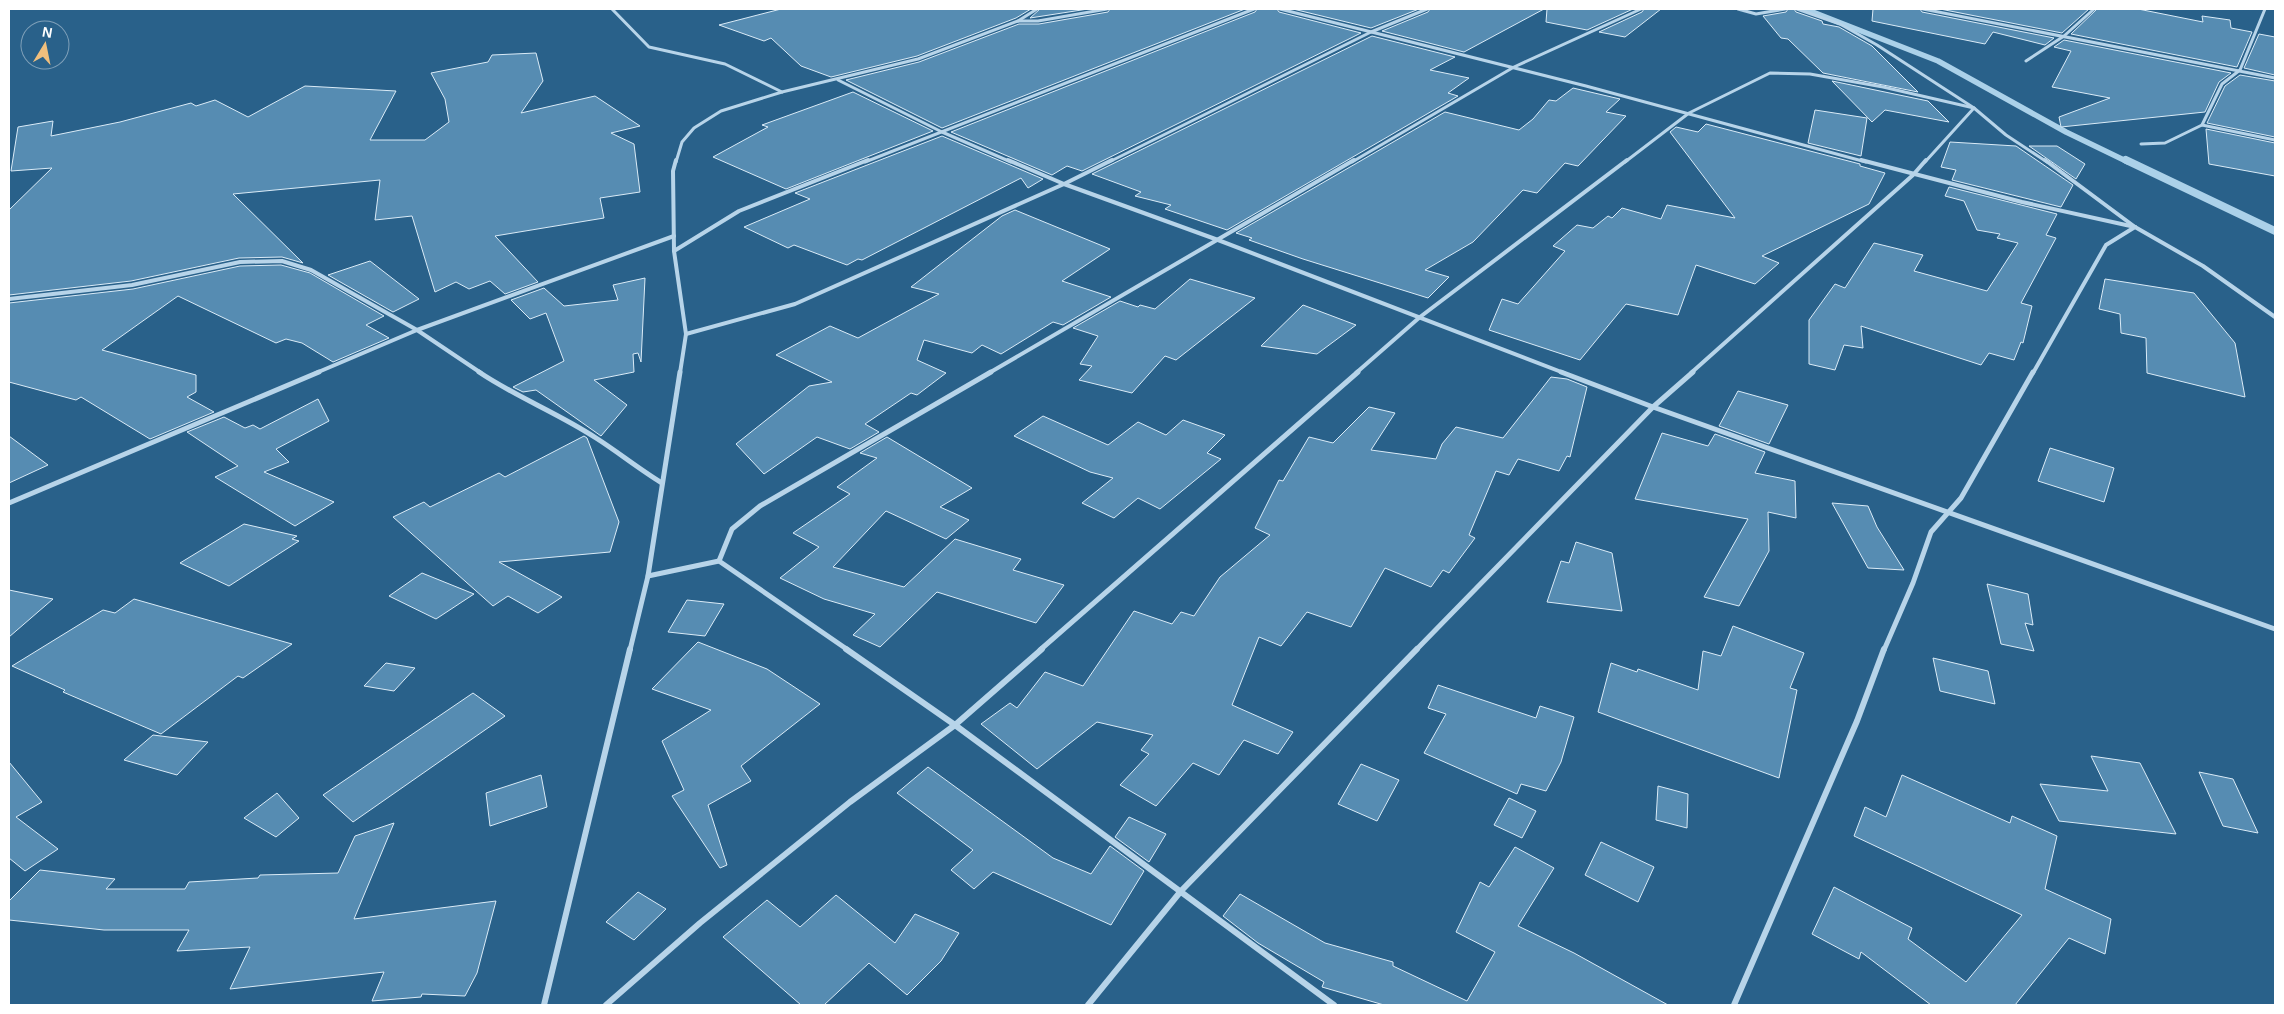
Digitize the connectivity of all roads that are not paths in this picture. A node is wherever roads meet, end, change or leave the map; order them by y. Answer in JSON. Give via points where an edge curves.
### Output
{"nodes":[{"id":1,"x":612,"y":9,"type":"edge"},
{"id":2,"x":1037,"y":9,"type":"edge"},
{"id":3,"x":1108,"y":9,"type":"edge"},
{"id":4,"x":1254,"y":9,"type":"edge"},
{"id":5,"x":1280,"y":9,"type":"edge"},
{"id":6,"x":1428,"y":9,"type":"edge"},
{"id":7,"x":1641,"y":9,"type":"edge"},
{"id":8,"x":1738,"y":9,"type":"edge"},
{"id":9,"x":1785,"y":9,"type":"edge"},
{"id":10,"x":1797,"y":9,"type":"edge"},
{"id":11,"x":1924,"y":9,"type":"edge"},
{"id":12,"x":2094,"y":9,"type":"edge"},
{"id":13,"x":2265,"y":9,"type":"edge"},
{"id":14,"x":1018,"y":21,"type":"junction"},
{"id":15,"x":1371,"y":32,"type":"junction"},
{"id":16,"x":2064,"y":36,"type":"junction"},
{"id":17,"x":2026,"y":61,"type":"dead end"},
{"id":18,"x":1514,"y":67,"type":"junction"},
{"id":19,"x":2240,"y":70,"type":"junction"},
{"id":20,"x":2275,"y":78,"type":"edge"},
{"id":21,"x":838,"y":80,"type":"junction"},
{"id":22,"x":782,"y":92,"type":"junction"},
{"id":23,"x":1974,"y":108,"type":"junction"},
{"id":24,"x":1689,"y":113,"type":"junction"},
{"id":25,"x":2202,"y":125,"type":"junction"},
{"id":26,"x":942,"y":132,"type":"junction"},
{"id":27,"x":2275,"y":140,"type":"edge"},
{"id":28,"x":2141,"y":144,"type":"dead end"},
{"id":29,"x":1913,"y":175,"type":"junction"},
{"id":30,"x":1064,"y":184,"type":"junction"},
{"id":31,"x":2135,"y":227,"type":"junction"},
{"id":32,"x":674,"y":236,"type":"junction"},
{"id":33,"x":1218,"y":240,"type":"junction"},
{"id":34,"x":674,"y":251,"type":"junction"},
{"id":35,"x":9,"y":299,"type":"edge"},
{"id":36,"x":1420,"y":317,"type":"junction"},
{"id":37,"x":2275,"y":317,"type":"edge"},
{"id":38,"x":417,"y":330,"type":"junction"},
{"id":39,"x":686,"y":334,"type":"junction"},
{"id":40,"x":1654,"y":407,"type":"junction"},
{"id":41,"x":662,"y":483,"type":"junction"},
{"id":42,"x":9,"y":503,"type":"edge"},
{"id":43,"x":1947,"y":512,"type":"junction"},
{"id":44,"x":720,"y":561,"type":"junction"},
{"id":45,"x":648,"y":576,"type":"junction"},
{"id":46,"x":2275,"y":629,"type":"edge"},
{"id":47,"x":955,"y":725,"type":"junction"},
{"id":48,"x":1181,"y":891,"type":"junction"},
{"id":49,"x":544,"y":1005,"type":"edge"},
{"id":50,"x":606,"y":1005,"type":"edge"},
{"id":51,"x":1088,"y":1005,"type":"edge"},
{"id":52,"x":1334,"y":1005,"type":"edge"},
{"id":53,"x":1734,"y":1005,"type":"edge"}],
"edges":[{"from":1,"to":22,"type":"street","via":[[650,47],[725,64]]},
{"from":2,"to":14,"type":"street"},
{"from":3,"to":14,"type":"street","via":[[1038,21]]},
{"from":4,"to":26,"type":"street"},
{"from":5,"to":15,"type":"street"},
{"from":6,"to":15,"type":"street"},
{"from":7,"to":18,"type":"street"},
{"from":8,"to":9,"type":"street","via":[[1756,14]]},
{"from":10,"to":23,"type":"street","via":[[1840,24]]},
{"from":11,"to":16,"type":"street"},
{"from":12,"to":16,"type":"street"},
{"from":13,"to":19,"type":"street"},
{"from":14,"to":21,"type":"street","via":[[918,59]]},
{"from":15,"to":18,"type":"street"},
{"from":15,"to":30,"type":"street"},
{"from":16,"to":17,"type":"street"},
{"from":16,"to":19,"type":"street"},
{"from":18,"to":24,"type":"street"},
{"from":18,"to":33,"type":"street"},
{"from":19,"to":20,"type":"street"},
{"from":19,"to":25,"type":"street","via":[[2222,84]]},
{"from":21,"to":22,"type":"street"},
{"from":21,"to":26,"type":"street"},
{"from":22,"to":32,"type":"street","via":[[721,111],[694,128],[682,142],[673,171]]},
{"from":23,"to":24,"type":"street","via":[[1810,74],[1770,73]]},
{"from":23,"to":29,"type":"street"},
{"from":23,"to":31,"type":"street","via":[[2006,135],[2038,154]]},
{"from":24,"to":29,"type":"street"},
{"from":24,"to":36,"type":"street"},
{"from":25,"to":27,"type":"street"},
{"from":25,"to":28,"type":"street","via":[[2165,143]]},
{"from":26,"to":30,"type":"street"},
{"from":26,"to":34,"type":"street","via":[[739,212]]},
{"from":29,"to":31,"type":"street"},
{"from":29,"to":40,"type":"street"},
{"from":30,"to":33,"type":"street"},
{"from":30,"to":39,"type":"street","via":[[795,304]]},
{"from":31,"to":37,"type":"street","via":[[2203,266]]},
{"from":31,"to":43,"type":"street","via":[[2106,245],[1960,498]]},
{"from":32,"to":34,"type":"street"},
{"from":32,"to":38,"type":"street"},
{"from":33,"to":36,"type":"street"},
{"from":33,"to":44,"type":"street","via":[[760,506],[732,529]]},
{"from":34,"to":39,"type":"street"},
{"from":35,"to":38,"type":"street","via":[[132,285],[240,262],[282,261],[311,270]]},
{"from":36,"to":40,"type":"street"},
{"from":36,"to":47,"type":"street"},
{"from":38,"to":41,"type":"street","via":[[502,386],[595,437]]},
{"from":38,"to":42,"type":"street"},
{"from":39,"to":41,"type":"street"},
{"from":40,"to":43,"type":"street"},
{"from":40,"to":48,"type":"street"},
{"from":41,"to":45,"type":"street"},
{"from":43,"to":46,"type":"street"},
{"from":43,"to":53,"type":"street","via":[[1931,532],[1857,721]]},
{"from":44,"to":45,"type":"street"},
{"from":44,"to":47,"type":"street"},
{"from":45,"to":49,"type":"street"},
{"from":47,"to":48,"type":"street"},
{"from":47,"to":50,"type":"street","via":[[850,802],[700,923]]},
{"from":48,"to":51,"type":"street"},
{"from":48,"to":52,"type":"street"}]}
